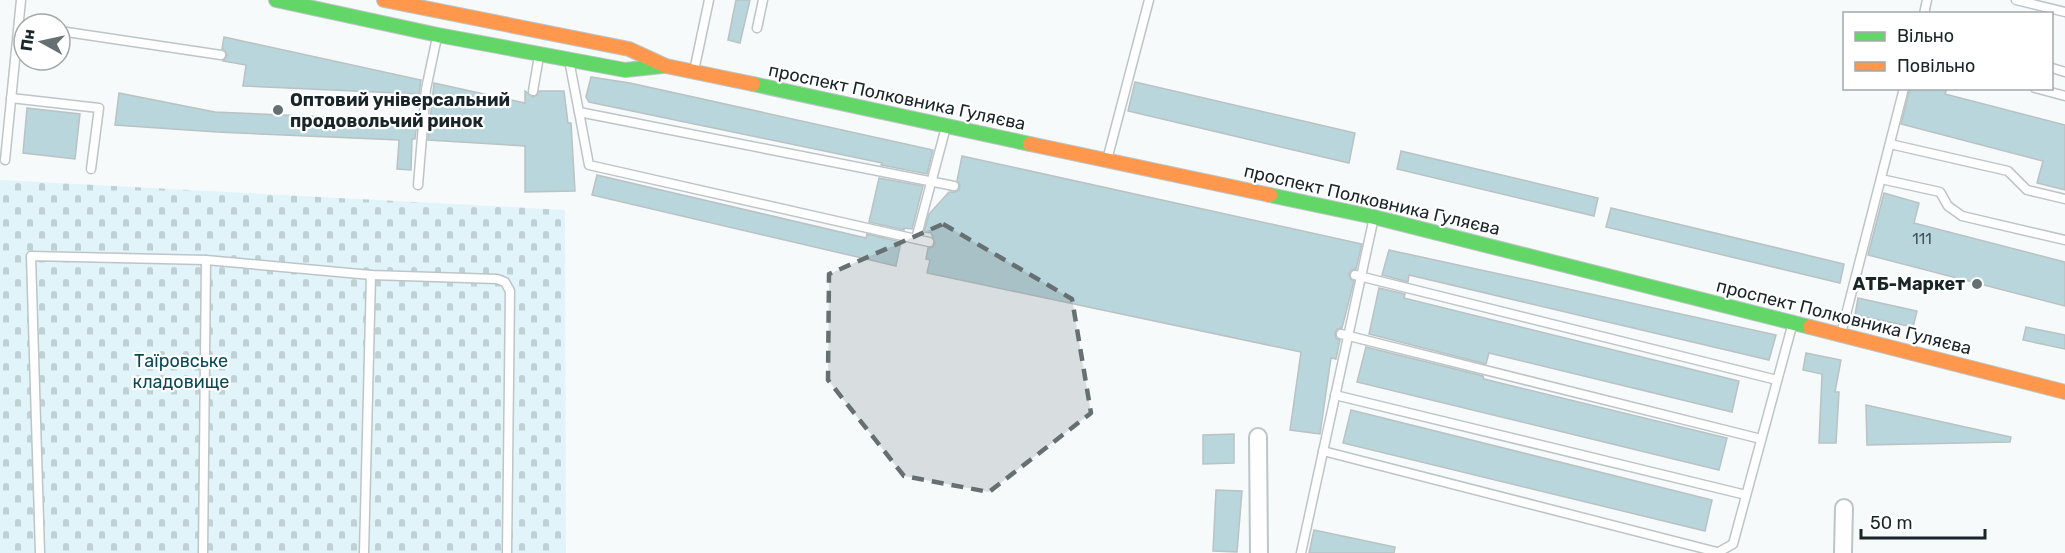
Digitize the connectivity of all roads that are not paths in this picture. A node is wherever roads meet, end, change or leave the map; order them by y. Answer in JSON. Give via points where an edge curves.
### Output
{"nodes":[{"id":1,"x":276,"y":0,"type":"edge"},
{"id":2,"x":384,"y":0,"type":"edge"},
{"id":3,"x":709,"y":0,"type":"edge"},
{"id":4,"x":763,"y":0,"type":"edge"},
{"id":5,"x":1149,"y":0,"type":"edge"},
{"id":6,"x":2016,"y":0,"type":"edge"},
{"id":7,"x":2065,"y":12,"type":"edge"},
{"id":8,"x":757,"y":28,"type":"dead end"},
{"id":9,"x":72,"y":33,"type":"edge"},
{"id":10,"x":438,"y":34,"type":"junction"},
{"id":11,"x":539,"y":54,"type":"junction"},
{"id":12,"x":221,"y":55,"type":"dead end"},
{"id":13,"x":569,"y":60,"type":"junction"},
{"id":14,"x":666,"y":66,"type":"junction"},
{"id":15,"x":15,"y":72,"type":"edge"},
{"id":16,"x":694,"y":72,"type":"junction"},
{"id":17,"x":1904,"y":90,"type":"edge"},
{"id":18,"x":2042,"y":90,"type":"edge"},
{"id":19,"x":533,"y":91,"type":"dead end"},
{"id":20,"x":2065,"y":96,"type":"edge"},
{"id":21,"x":11,"y":98,"type":"junction"},
{"id":22,"x":579,"y":112,"type":"junction"},
{"id":23,"x":946,"y":126,"type":"junction"},
{"id":24,"x":1890,"y":144,"type":"junction"},
{"id":25,"x":5,"y":159,"type":"dead end"},
{"id":26,"x":1107,"y":160,"type":"junction"},
{"id":27,"x":91,"y":169,"type":"dead end"},
{"id":28,"x":1881,"y":178,"type":"junction"},
{"id":29,"x":931,"y":181,"type":"junction"},
{"id":30,"x":418,"y":185,"type":"dead end"},
{"id":31,"x":954,"y":186,"type":"dead end"},
{"id":32,"x":2065,"y":199,"type":"edge"},
{"id":33,"x":1374,"y":217,"type":"junction"},
{"id":34,"x":916,"y":239,"type":"junction"},
{"id":35,"x":2065,"y":240,"type":"edge"},
{"id":36,"x":929,"y":242,"type":"dead end"},
{"id":37,"x":206,"y":260,"type":"junction"},
{"id":38,"x":371,"y":275,"type":"junction"},
{"id":39,"x":1358,"y":276,"type":"junction"},
{"id":40,"x":1793,"y":322,"type":"junction"},
{"id":41,"x":1345,"y":334,"type":"junction"},
{"id":42,"x":1840,"y":334,"type":"junction"},
{"id":43,"x":1777,"y":380,"type":"junction"},
{"id":44,"x":2065,"y":392,"type":"edge"},
{"id":45,"x":1335,"y":395,"type":"junction"},
{"id":46,"x":1258,"y":438,"type":"dead end"},
{"id":47,"x":1761,"y":440,"type":"junction"},
{"id":48,"x":1323,"y":451,"type":"junction"},
{"id":49,"x":1746,"y":495,"type":"junction"},
{"id":50,"x":1844,"y":508,"type":"dead end"},
{"id":51,"x":40,"y":553,"type":"edge"},
{"id":52,"x":203,"y":553,"type":"edge"},
{"id":53,"x":364,"y":553,"type":"edge"},
{"id":54,"x":507,"y":553,"type":"edge"},
{"id":55,"x":1259,"y":553,"type":"edge"},
{"id":56,"x":1300,"y":553,"type":"edge"},
{"id":57,"x":1717,"y":553,"type":"edge"},
{"id":58,"x":1843,"y":553,"type":"edge"}],
"edges":[{"from":1,"to":10,"type":"main road","name":"проспект Полковника Гуляєва"},
{"from":2,"to":14,"type":"main road","name":"проспект Полковника Гуляєва","via":[[629,49]]},
{"from":3,"to":16,"type":"lane"},
{"from":4,"to":8,"type":"lane"},
{"from":5,"to":26,"type":"lane"},
{"from":6,"to":7,"type":"lane"},
{"from":9,"to":12,"type":"lane"},
{"from":10,"to":11,"type":"main road","name":"проспект Полковника Гуляєва"},
{"from":10,"to":30,"type":"lane","via":[[423,89]]},
{"from":11,"to":13,"type":"main road","name":"проспект Полковника Гуляєва"},
{"from":11,"to":19,"type":"lane"},
{"from":13,"to":14,"type":"main road","name":"проспект Полковника Гуляєва","via":[[625,70]]},
{"from":13,"to":22,"type":"lane"},
{"from":14,"to":16,"type":"main road","name":"проспект Полковника Гуляєва"},
{"from":15,"to":21,"type":"lane"},
{"from":16,"to":23,"type":"main road","name":"проспект Полковника Гуляєва"},
{"from":17,"to":24,"type":"lane"},
{"from":18,"to":20,"type":"lane"},
{"from":21,"to":25,"type":"lane"},
{"from":21,"to":27,"type":"lane","via":[[99,108]]},
{"from":22,"to":29,"type":"lane"},
{"from":22,"to":34,"type":"lane","via":[[589,165]]},
{"from":23,"to":26,"type":"main road","name":"проспект Полковника Гуляєва"},
{"from":23,"to":29,"type":"lane"},
{"from":24,"to":28,"type":"lane"},
{"from":24,"to":32,"type":"lane","via":[[2008,171],[2027,190]]},
{"from":26,"to":33,"type":"main road","name":"проспект Полковника Гуляєва"},
{"from":28,"to":35,"type":"lane","via":[[1940,192],[1948,206],[1962,216]]},
{"from":28,"to":42,"type":"lane"},
{"from":29,"to":31,"type":"lane"},
{"from":29,"to":34,"type":"lane"},
{"from":33,"to":39,"type":"lane"},
{"from":33,"to":40,"type":"main road","name":"проспект Полковника Гуляєва"},
{"from":34,"to":36,"type":"lane"},
{"from":37,"to":38,"type":"lane"},
{"from":37,"to":51,"type":"lane","via":[[31,256]]},
{"from":37,"to":52,"type":"lane"},
{"from":38,"to":53,"type":"lane"},
{"from":38,"to":54,"type":"lane","via":[[506,282],[510,291]]},
{"from":39,"to":41,"type":"lane"},
{"from":39,"to":43,"type":"lane"},
{"from":40,"to":42,"type":"main road","name":"проспект Полковника Гуляєва"},
{"from":40,"to":43,"type":"lane"},
{"from":41,"to":45,"type":"lane"},
{"from":41,"to":47,"type":"lane"},
{"from":42,"to":44,"type":"main road","name":"проспект Полковника Гуляєва"},
{"from":43,"to":47,"type":"lane"},
{"from":45,"to":48,"type":"lane"},
{"from":45,"to":49,"type":"lane"},
{"from":46,"to":55,"type":"street"},
{"from":47,"to":49,"type":"lane"},
{"from":48,"to":56,"type":"lane"},
{"from":48,"to":57,"type":"lane"},
{"from":49,"to":57,"type":"lane","via":[[1733,544]]},
{"from":50,"to":58,"type":"street"}]}
